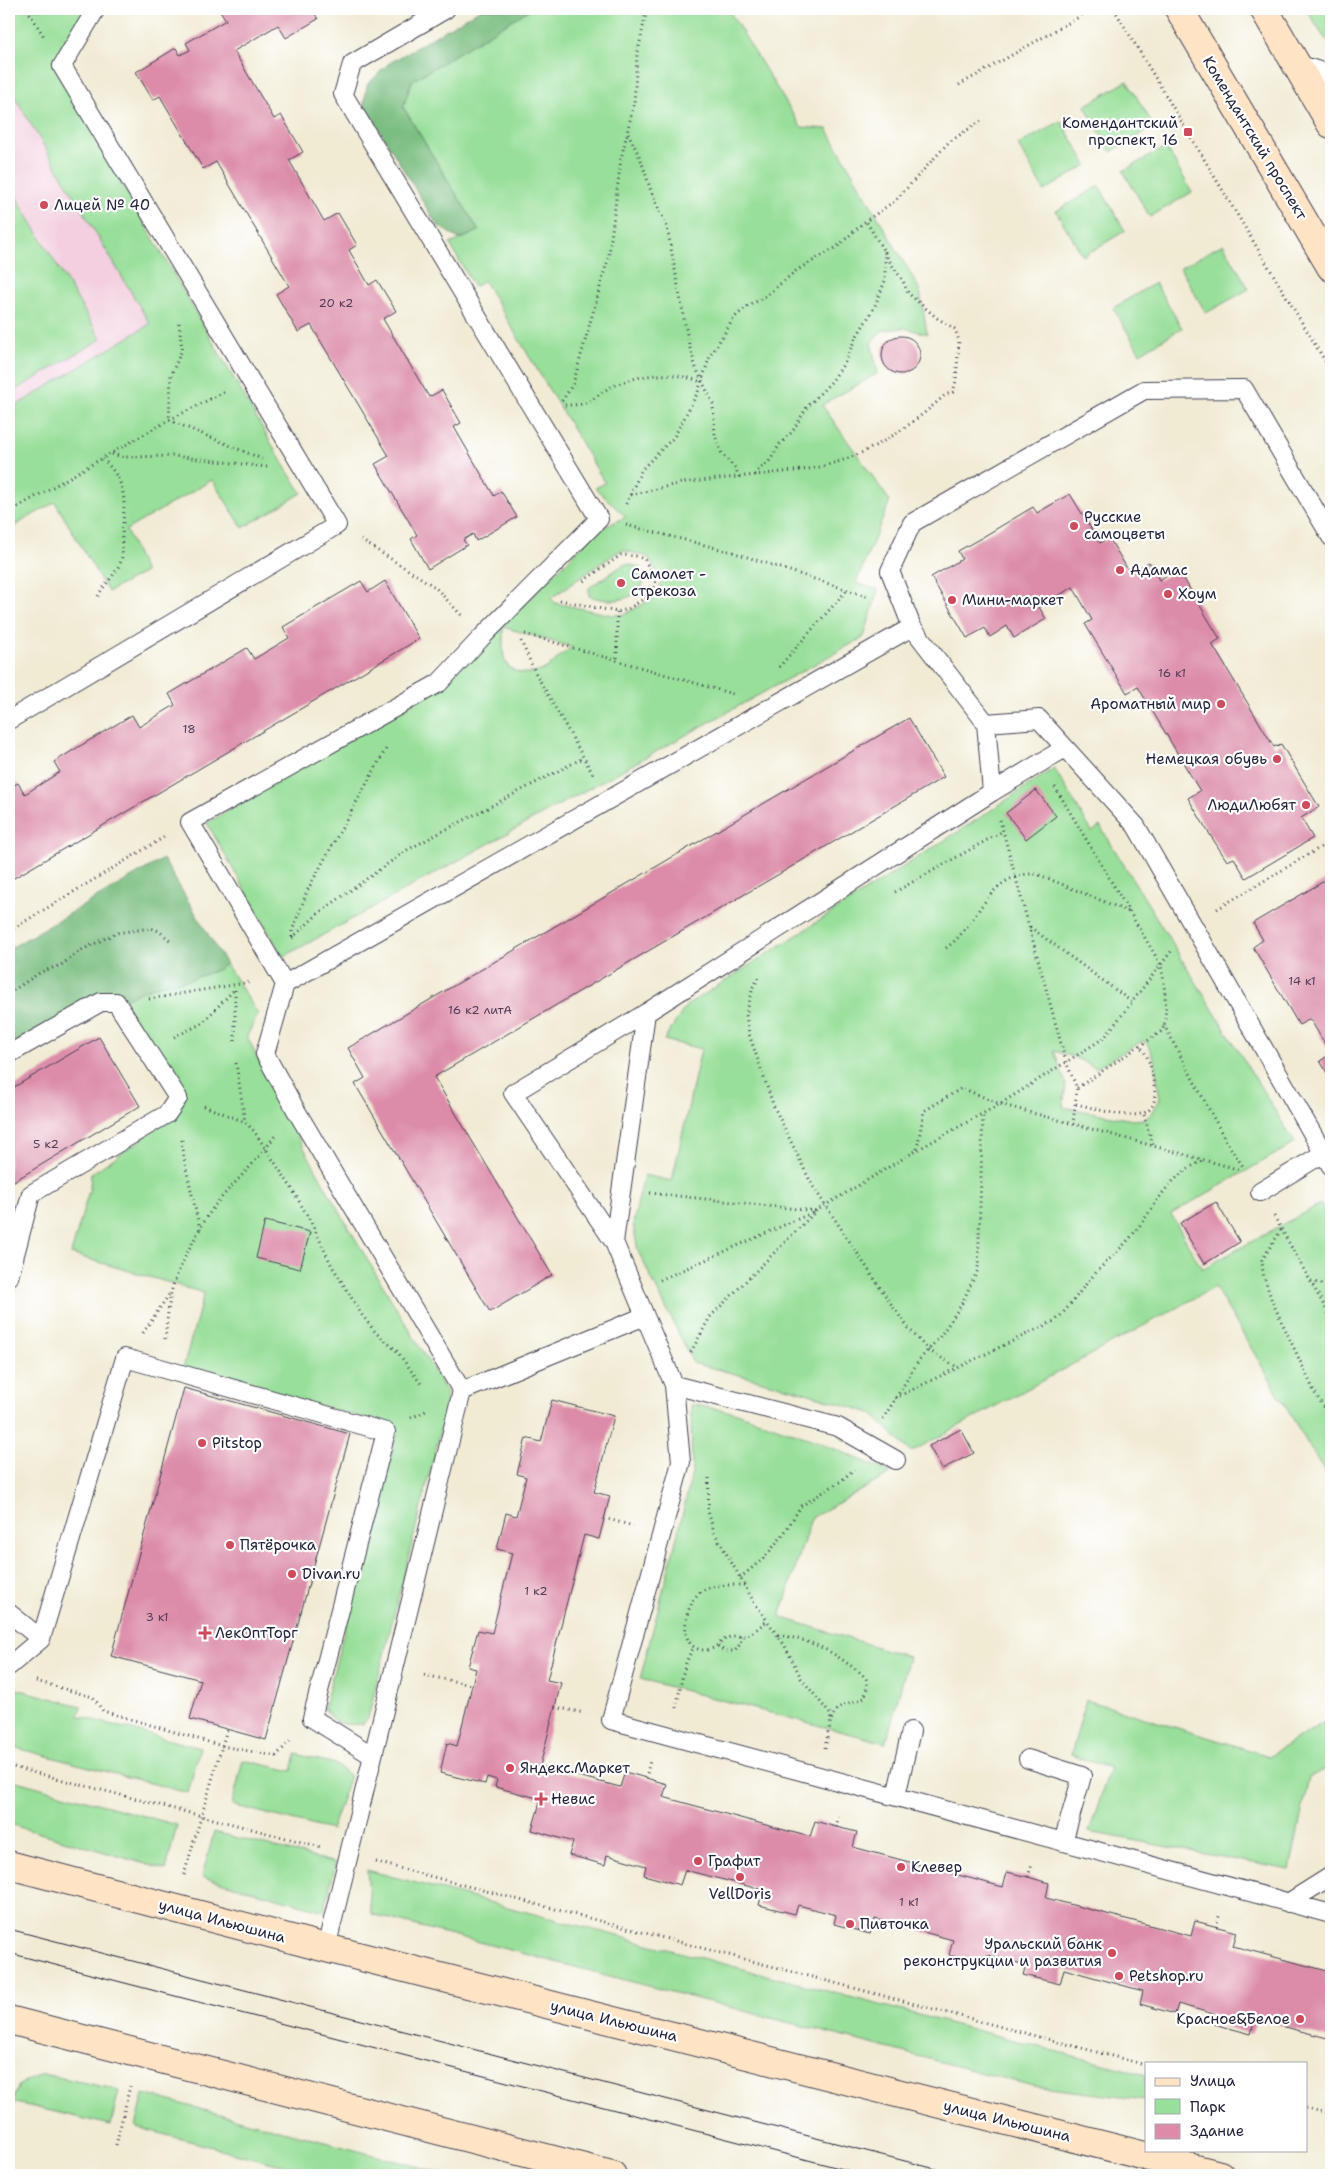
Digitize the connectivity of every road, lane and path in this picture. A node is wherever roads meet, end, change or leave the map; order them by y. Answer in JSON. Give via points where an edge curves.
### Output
{"nodes":[{"id":1,"x":96,"y":9,"type":"edge"},
{"id":2,"x":446,"y":9,"type":"edge"},
{"id":3,"x":647,"y":9,"type":"edge"},
{"id":4,"x":1093,"y":9,"type":"edge"},
{"id":5,"x":1114,"y":9,"type":"edge"},
{"id":6,"x":1179,"y":9,"type":"edge"},
{"id":7,"x":1264,"y":9,"type":"edge"},
{"id":8,"x":1300,"y":70,"type":"junction"},
{"id":9,"x":1331,"y":80,"type":"edge"},
{"id":10,"x":959,"y":85,"type":"dead end"},
{"id":11,"x":981,"y":120,"type":"dead end"},
{"id":12,"x":1331,"y":124,"type":"edge"},
{"id":13,"x":627,"y":132,"type":"junction"},
{"id":14,"x":866,"y":221,"type":"junction"},
{"id":15,"x":885,"y":251,"type":"junction"},
{"id":16,"x":1331,"y":267,"type":"edge"},
{"id":17,"x":177,"y":318,"type":"dead end"},
{"id":18,"x":1331,"y":371,"type":"edge"},
{"id":19,"x":702,"y":382,"type":"junction"},
{"id":20,"x":229,"y":389,"type":"dead end"},
{"id":21,"x":169,"y":420,"type":"junction"},
{"id":22,"x":112,"y":454,"type":"junction"},
{"id":23,"x":103,"y":459,"type":"junction"},
{"id":24,"x":268,"y":461,"type":"dead end"},
{"id":25,"x":276,"y":468,"type":"dead end"},
{"id":26,"x":755,"y":476,"type":"junction"},
{"id":27,"x":740,"y":478,"type":"junction"},
{"id":28,"x":630,"y":495,"type":"junction"},
{"id":29,"x":9,"y":512,"type":"edge"},
{"id":30,"x":599,"y":519,"type":"junction"},
{"id":31,"x":337,"y":524,"type":"junction"},
{"id":32,"x":1331,"y":537,"type":"edge"},
{"id":33,"x":581,"y":582,"type":"dead end"},
{"id":34,"x":846,"y":590,"type":"junction"},
{"id":35,"x":564,"y":593,"type":"dead end"},
{"id":36,"x":98,"y":596,"type":"dead end"},
{"id":37,"x":876,"y":600,"type":"dead end"},
{"id":38,"x":617,"y":612,"type":"junction"},
{"id":39,"x":912,"y":627,"type":"junction"},
{"id":40,"x":488,"y":630,"type":"junction"},
{"id":41,"x":520,"y":640,"type":"dead end"},
{"id":42,"x":618,"y":661,"type":"junction"},
{"id":43,"x":776,"y":671,"type":"dead end"},
{"id":44,"x":735,"y":694,"type":"dead end"},
{"id":45,"x":9,"y":720,"type":"edge"},
{"id":46,"x":986,"y":723,"type":"junction"},
{"id":47,"x":390,"y":740,"type":"dead end"},
{"id":48,"x":1065,"y":748,"type":"junction"},
{"id":49,"x":583,"y":758,"type":"junction"},
{"id":50,"x":1041,"y":762,"type":"junction"},
{"id":51,"x":992,"y":792,"type":"junction"},
{"id":52,"x":608,"y":800,"type":"junction"},
{"id":53,"x":190,"y":822,"type":"junction"},
{"id":54,"x":1003,"y":831,"type":"junction"},
{"id":55,"x":1331,"y":841,"type":"edge"},
{"id":56,"x":1015,"y":876,"type":"junction"},
{"id":57,"x":888,"y":896,"type":"dead end"},
{"id":58,"x":1129,"y":912,"type":"junction"},
{"id":59,"x":1191,"y":924,"type":"junction"},
{"id":60,"x":1029,"y":926,"type":"junction"},
{"id":61,"x":9,"y":930,"type":"edge"},
{"id":62,"x":292,"y":938,"type":"junction"},
{"id":63,"x":172,"y":942,"type":"dead end"},
{"id":64,"x":292,"y":944,"type":"dead end"},
{"id":65,"x":946,"y":948,"type":"dead end"},
{"id":66,"x":1161,"y":965,"type":"junction"},
{"id":67,"x":762,"y":973,"type":"dead end"},
{"id":68,"x":285,"y":984,"type":"junction"},
{"id":69,"x":9,"y":993,"type":"edge"},
{"id":70,"x":1132,"y":1002,"type":"junction"},
{"id":71,"x":119,"y":1007,"type":"junction"},
{"id":72,"x":646,"y":1013,"type":"junction"},
{"id":73,"x":1164,"y":1024,"type":"junction"},
{"id":74,"x":1140,"y":1046,"type":"junction"},
{"id":75,"x":9,"y":1054,"type":"edge"},
{"id":76,"x":150,"y":1054,"type":"junction"},
{"id":77,"x":1066,"y":1062,"type":"junction"},
{"id":78,"x":1076,"y":1088,"type":"junction"},
{"id":79,"x":182,"y":1095,"type":"junction"},
{"id":80,"x":1000,"y":1104,"type":"junction"},
{"id":81,"x":1076,"y":1104,"type":"junction"},
{"id":82,"x":297,"y":1112,"type":"junction"},
{"id":83,"x":983,"y":1113,"type":"junction"},
{"id":84,"x":1144,"y":1115,"type":"junction"},
{"id":85,"x":1073,"y":1123,"type":"junction"},
{"id":86,"x":1153,"y":1146,"type":"junction"},
{"id":87,"x":265,"y":1150,"type":"junction"},
{"id":88,"x":917,"y":1150,"type":"junction"},
{"id":89,"x":1327,"y":1159,"type":"edge"},
{"id":90,"x":1204,"y":1160,"type":"junction"},
{"id":91,"x":622,"y":1190,"type":"junction"},
{"id":92,"x":1260,"y":1192,"type":"joint"},
{"id":93,"x":826,"y":1205,"type":"junction"},
{"id":94,"x":816,"y":1211,"type":"junction"},
{"id":95,"x":1281,"y":1229,"type":"junction"},
{"id":96,"x":200,"y":1230,"type":"junction"},
{"id":97,"x":614,"y":1242,"type":"junction"},
{"id":98,"x":9,"y":1277,"type":"edge"},
{"id":99,"x":1311,"y":1281,"type":"junction"},
{"id":100,"x":1331,"y":1288,"type":"edge"},
{"id":101,"x":172,"y":1291,"type":"junction"},
{"id":102,"x":634,"y":1291,"type":"junction"},
{"id":103,"x":645,"y":1316,"type":"junction"},
{"id":104,"x":1331,"y":1318,"type":"edge"},
{"id":105,"x":928,"y":1350,"type":"junction"},
{"id":106,"x":125,"y":1358,"type":"junction"},
{"id":107,"x":957,"y":1367,"type":"junction"},
{"id":108,"x":161,"y":1368,"type":"junction"},
{"id":109,"x":674,"y":1385,"type":"junction"},
{"id":110,"x":425,"y":1390,"type":"dead end"},
{"id":111,"x":462,"y":1391,"type":"junction"},
{"id":112,"x":894,"y":1398,"type":"junction"},
{"id":113,"x":1331,"y":1430,"type":"edge"},
{"id":114,"x":871,"y":1445,"type":"junction"},
{"id":115,"x":896,"y":1460,"type":"dead end"},
{"id":116,"x":709,"y":1472,"type":"dead end"},
{"id":117,"x":740,"y":1578,"type":"junction"},
{"id":118,"x":744,"y":1585,"type":"junction"},
{"id":119,"x":9,"y":1613,"type":"edge"},
{"id":120,"x":768,"y":1620,"type":"junction"},
{"id":121,"x":778,"y":1635,"type":"junction"},
{"id":122,"x":740,"y":1636,"type":"junction"},
{"id":123,"x":41,"y":1639,"type":"junction"},
{"id":124,"x":718,"y":1646,"type":"junction"},
{"id":125,"x":694,"y":1647,"type":"junction"},
{"id":126,"x":9,"y":1666,"type":"edge"},
{"id":127,"x":394,"y":1670,"type":"junction"},
{"id":128,"x":28,"y":1679,"type":"dead end"},
{"id":129,"x":472,"y":1685,"type":"dead end"},
{"id":130,"x":680,"y":1690,"type":"dead end"},
{"id":131,"x":312,"y":1718,"type":"junction"},
{"id":132,"x":831,"y":1720,"type":"junction"},
{"id":133,"x":830,"y":1728,"type":"dead end"},
{"id":134,"x":226,"y":1730,"type":"dead end"},
{"id":135,"x":911,"y":1731,"type":"dead end"},
{"id":136,"x":222,"y":1746,"type":"junction"},
{"id":137,"x":373,"y":1756,"type":"junction"},
{"id":138,"x":1028,"y":1760,"type":"dead end"},
{"id":139,"x":9,"y":1766,"type":"edge"},
{"id":140,"x":896,"y":1796,"type":"junction"},
{"id":141,"x":201,"y":1816,"type":"junction"},
{"id":142,"x":1063,"y":1842,"type":"junction"},
{"id":143,"x":349,"y":1855,"type":"junction"},
{"id":144,"x":9,"y":1865,"type":"edge"},
{"id":145,"x":1331,"y":1876,"type":"edge"},
{"id":146,"x":184,"y":1877,"type":"dead end"},
{"id":147,"x":1288,"y":1903,"type":"junction"},
{"id":148,"x":1331,"y":1914,"type":"edge"},
{"id":149,"x":326,"y":1948,"type":"junction"},
{"id":150,"x":9,"y":2020,"type":"edge"},
{"id":151,"x":1145,"y":2065,"type":"edge"},
{"id":152,"x":131,"y":2083,"type":"dead end"},
{"id":153,"x":1308,"y":2108,"type":"edge"},
{"id":154,"x":1331,"y":2114,"type":"edge"},
{"id":155,"x":116,"y":2145,"type":"dead end"},
{"id":156,"x":612,"y":2175,"type":"edge"},
{"id":157,"x":1220,"y":2175,"type":"edge"}],
"edges":[{"from":1,"to":31,"type":"lane","via":[[62,66]]},
{"from":2,"to":30,"type":"lane","via":[[352,64],[343,94]]},
{"from":3,"to":13,"type":"path"},
{"from":4,"to":10,"type":"path"},
{"from":5,"to":18,"type":"path"},
{"from":6,"to":16,"type":"main road","name":"Комендантский проспект"},
{"from":7,"to":8,"type":"main road"},
{"from":8,"to":9,"type":"street"},
{"from":8,"to":12,"type":"main road"},
{"from":11,"to":14,"type":"path","via":[[949,142],[896,200]]},
{"from":13,"to":19,"type":"path","via":[[667,227],[689,345]]},
{"from":13,"to":19,"type":"path","via":[[609,255],[573,384],[559,406],[585,403],[609,388],[641,377],[677,375]]},
{"from":14,"to":15,"type":"path"},
{"from":14,"to":19,"type":"path","via":[[837,247],[797,270],[734,318],[710,356]]},
{"from":15,"to":26,"type":"path","via":[[885,281],[845,362]]},
{"from":15,"to":26,"type":"path","via":[[908,293],[954,329],[959,341],[952,392],[910,426],[869,451],[820,468]]},
{"from":17,"to":21,"type":"path","via":[[182,350],[171,375]]},
{"from":19,"to":27,"type":"path","via":[[713,404],[715,435],[722,454]]},
{"from":19,"to":28,"type":"path","via":[[674,437],[642,468]]},
{"from":20,"to":21,"type":"path"},
{"from":21,"to":22,"type":"path"},
{"from":21,"to":24,"type":"path"},
{"from":22,"to":23,"type":"path"},
{"from":22,"to":25,"type":"path","via":[[124,458],[174,456]]},
{"from":23,"to":29,"type":"path"},
{"from":23,"to":36,"type":"path","via":[[116,472],[124,492],[124,512],[122,556],[114,575]]},
{"from":26,"to":27,"type":"path"},
{"from":27,"to":28,"type":"path","via":[[681,483]]},
{"from":28,"to":30,"type":"path","via":[[618,513],[603,521]]},
{"from":30,"to":34,"type":"path","via":[[732,552]]},
{"from":30,"to":40,"type":"lane"},
{"from":31,"to":40,"type":"path","via":[[435,587]]},
{"from":31,"to":45,"type":"lane"},
{"from":32,"to":39,"type":"lane","via":[[1244,389],[1144,390],[912,523],[890,572]]},
{"from":33,"to":38,"type":"path","via":[[621,554],[644,559],[656,580],[653,593]]},
{"from":34,"to":37,"type":"path"},
{"from":34,"to":43,"type":"path"},
{"from":35,"to":38,"type":"path","via":[[556,599]]},
{"from":38,"to":42,"type":"path"},
{"from":39,"to":46,"type":"lane"},
{"from":39,"to":52,"type":"lane"},
{"from":40,"to":42,"type":"path"},
{"from":40,"to":53,"type":"lane","via":[[439,683]]},
{"from":41,"to":49,"type":"path"},
{"from":42,"to":44,"type":"path"},
{"from":46,"to":48,"type":"lane","via":[[1039,719]]},
{"from":46,"to":51,"type":"lane"},
{"from":47,"to":62,"type":"path","via":[[308,890]]},
{"from":48,"to":50,"type":"lane"},
{"from":48,"to":59,"type":"lane","via":[[1136,826]]},
{"from":49,"to":52,"type":"path"},
{"from":49,"to":62,"type":"path","via":[[407,850],[319,913]]},
{"from":50,"to":51,"type":"lane"},
{"from":50,"to":58,"type":"path"},
{"from":51,"to":54,"type":"path"},
{"from":51,"to":72,"type":"lane"},
{"from":52,"to":68,"type":"lane"},
{"from":53,"to":61,"type":"path"},
{"from":53,"to":68,"type":"lane"},
{"from":54,"to":56,"type":"path"},
{"from":54,"to":57,"type":"path"},
{"from":55,"to":59,"type":"path"},
{"from":56,"to":58,"type":"path","via":[[1037,874]]},
{"from":56,"to":60,"type":"path"},
{"from":56,"to":65,"type":"path","via":[[1002,883],[960,936]]},
{"from":58,"to":66,"type":"path"},
{"from":59,"to":66,"type":"path"},
{"from":59,"to":89,"type":"lane"},
{"from":60,"to":70,"type":"path"},
{"from":60,"to":77,"type":"path"},
{"from":62,"to":64,"type":"path"},
{"from":63,"to":69,"type":"path","via":[[150,928],[116,933],[80,951],[61,965],[41,972]]},
{"from":66,"to":70,"type":"path"},
{"from":66,"to":73,"type":"path"},
{"from":67,"to":93,"type":"path","via":[[753,987],[746,1015],[749,1034],[774,1107],[812,1185]]},
{"from":68,"to":82,"type":"lane","via":[[265,1054]]},
{"from":70,"to":77,"type":"path","via":[[1104,1038]]},
{"from":71,"to":75,"type":"lane","via":[[116,1002],[101,1002]]},
{"from":71,"to":76,"type":"lane"},
{"from":71,"to":76,"type":"path","via":[[154,997],[240,985],[201,1024],[173,1037]]},
{"from":72,"to":91,"type":"lane"},
{"from":72,"to":97,"type":"lane","via":[[513,1093]]},
{"from":73,"to":74,"type":"path","via":[[1157,1036]]},
{"from":73,"to":90,"type":"path","via":[[1226,1141],[1246,1171]]},
{"from":74,"to":78,"type":"path"},
{"from":74,"to":84,"type":"path","via":[[1148,1056],[1156,1095]]},
{"from":76,"to":79,"type":"lane"},
{"from":77,"to":78,"type":"path"},
{"from":77,"to":80,"type":"path"},
{"from":78,"to":81,"type":"path"},
{"from":79,"to":87,"type":"path","via":[[244,1122],[254,1131]]},
{"from":79,"to":96,"type":"path","via":[[182,1147]]},
{"from":79,"to":98,"type":"lane","via":[[167,1114],[31,1194]]},
{"from":80,"to":83,"type":"path"},
{"from":80,"to":85,"type":"path"},
{"from":80,"to":88,"type":"path","via":[[962,1088],[924,1111]]},
{"from":81,"to":84,"type":"path","via":[[1125,1115]]},
{"from":81,"to":85,"type":"path"},
{"from":82,"to":87,"type":"path"},
{"from":82,"to":111,"type":"lane"},
{"from":83,"to":88,"type":"path"},
{"from":83,"to":105,"type":"path","via":[[978,1270],[961,1305]]},
{"from":84,"to":86,"type":"path"},
{"from":85,"to":86,"type":"path"},
{"from":86,"to":90,"type":"path"},
{"from":87,"to":96,"type":"path","via":[[216,1205]]},
{"from":87,"to":110,"type":"path","via":[[312,1224],[332,1266],[362,1315],[376,1333],[396,1350]]},
{"from":88,"to":93,"type":"path"},
{"from":89,"to":92,"type":"lane"},
{"from":90,"to":107,"type":"path","via":[[1188,1167],[1167,1185],[1128,1240],[1091,1277],[1056,1320]]},
{"from":91,"to":94,"type":"path"},
{"from":91,"to":97,"type":"lane"},
{"from":92,"to":95,"type":"path"},
{"from":93,"to":94,"type":"path"},
{"from":93,"to":105,"type":"path","via":[[893,1307]]},
{"from":94,"to":102,"type":"path"},
{"from":94,"to":109,"type":"path","via":[[710,1317]]},
{"from":95,"to":99,"type":"path"},
{"from":95,"to":113,"type":"path","via":[[1262,1260],[1263,1274],[1272,1301],[1325,1410]]},
{"from":96,"to":101,"type":"path"},
{"from":97,"to":102,"type":"lane"},
{"from":99,"to":100,"type":"path"},
{"from":99,"to":104,"type":"path"},
{"from":101,"to":106,"type":"path"},
{"from":101,"to":108,"type":"path"},
{"from":102,"to":103,"type":"lane"},
{"from":103,"to":109,"type":"lane"},
{"from":103,"to":111,"type":"lane"},
{"from":105,"to":107,"type":"path"},
{"from":105,"to":112,"type":"path"},
{"from":106,"to":108,"type":"lane"},
{"from":106,"to":123,"type":"lane"},
{"from":107,"to":112,"type":"path"},
{"from":108,"to":131,"type":"lane","via":[[386,1432]]},
{"from":109,"to":114,"type":"lane","via":[[838,1427]]},
{"from":109,"to":140,"type":"lane","via":[[681,1462],[611,1720]]},
{"from":111,"to":127,"type":"lane"},
{"from":112,"to":114,"type":"path"},
{"from":114,"to":115,"type":"lane"},
{"from":114,"to":117,"type":"path","via":[[850,1473],[801,1506],[765,1557]]},
{"from":116,"to":117,"type":"path","via":[[708,1511],[714,1532]]},
{"from":117,"to":118,"type":"path"},
{"from":118,"to":120,"type":"path"},
{"from":118,"to":125,"type":"path","via":[[706,1589],[693,1600],[685,1625],[689,1642]]},
{"from":119,"to":123,"type":"lane"},
{"from":120,"to":121,"type":"path"},
{"from":120,"to":122,"type":"path","via":[[754,1631]]},
{"from":121,"to":132,"type":"path"},
{"from":121,"to":132,"type":"path","via":[[798,1638],[830,1651],[866,1680],[864,1698],[840,1705]]},
{"from":122,"to":124,"type":"path","via":[[732,1636]]},
{"from":122,"to":124,"type":"path","via":[[741,1643],[735,1651],[729,1653]]},
{"from":123,"to":126,"type":"lane"},
{"from":124,"to":125,"type":"path","via":[[704,1650]]},
{"from":125,"to":130,"type":"path"},
{"from":127,"to":129,"type":"path"},
{"from":127,"to":137,"type":"lane"},
{"from":128,"to":136,"type":"path","via":[[93,1697],[103,1711]]},
{"from":131,"to":136,"type":"path","via":[[276,1756]]},
{"from":131,"to":137,"type":"lane"},
{"from":132,"to":133,"type":"path"},
{"from":134,"to":136,"type":"path"},
{"from":135,"to":140,"type":"lane"},
{"from":136,"to":141,"type":"path"},
{"from":137,"to":143,"type":"lane"},
{"from":138,"to":142,"type":"lane","via":[[1082,1776]]},
{"from":139,"to":141,"type":"path"},
{"from":140,"to":142,"type":"lane"},
{"from":141,"to":143,"type":"path"},
{"from":141,"to":146,"type":"path"},
{"from":142,"to":147,"type":"lane"},
{"from":143,"to":149,"type":"lane"},
{"from":143,"to":151,"type":"path"},
{"from":144,"to":149,"type":"main road","name":"улица Ильюшина"},
{"from":145,"to":147,"type":"lane"},
{"from":147,"to":148,"type":"lane"},
{"from":149,"to":157,"type":"main road","name":"улица Ильюшина"},
{"from":150,"to":156,"type":"main road"},
{"from":152,"to":155,"type":"path"},
{"from":153,"to":154,"type":"path"}]}
